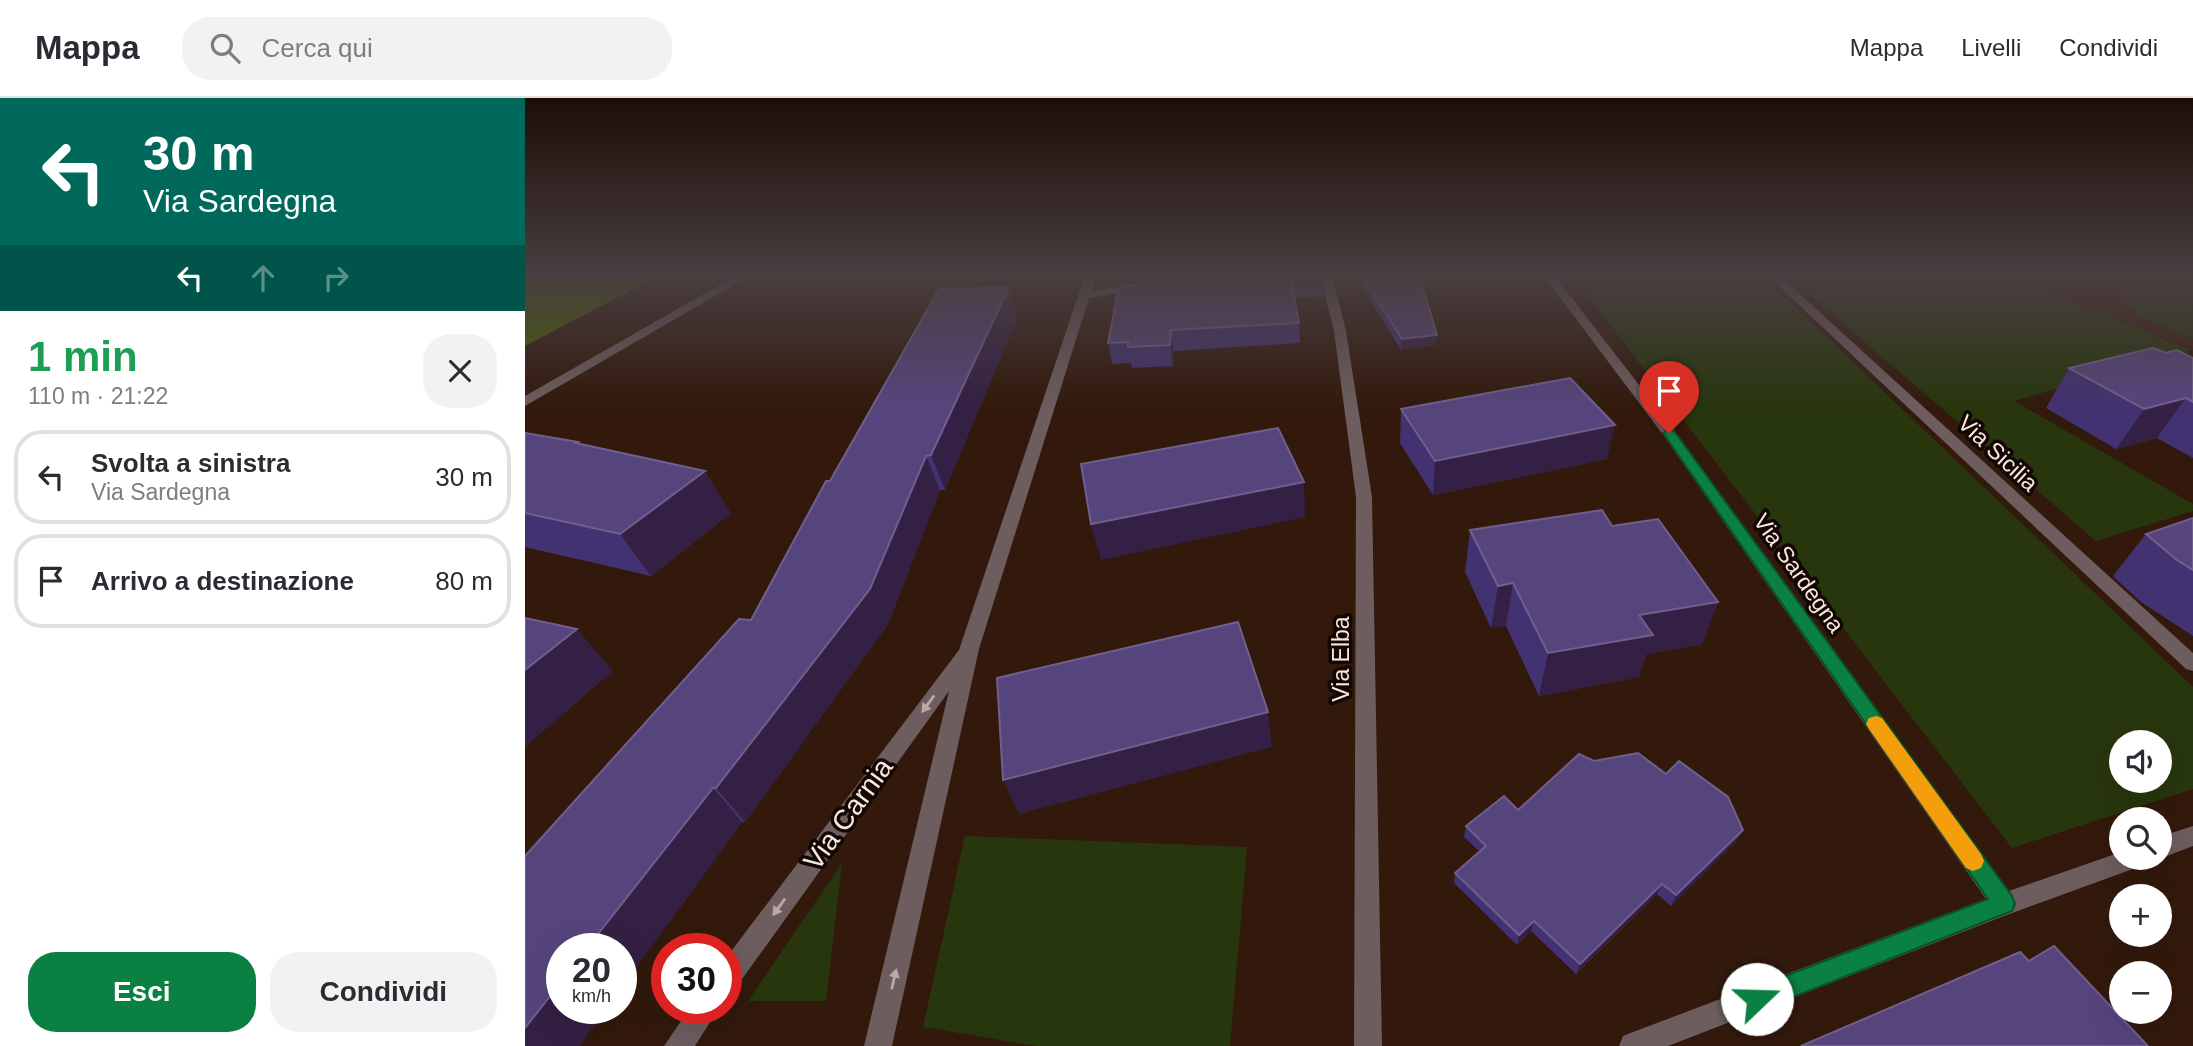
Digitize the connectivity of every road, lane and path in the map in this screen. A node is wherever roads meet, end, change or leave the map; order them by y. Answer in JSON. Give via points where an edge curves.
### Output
{"nodes":[{"id":1,"x":669,"y":319,"type":"edge"},
{"id":2,"x":1075,"y":319,"type":"edge"},
{"id":3,"x":1337,"y":319,"type":"edge"},
{"id":4,"x":1582,"y":319,"type":"edge"},
{"id":5,"x":1820,"y":319,"type":"edge"},
{"id":6,"x":525,"y":402,"type":"edge"},
{"id":7,"x":969,"y":649,"type":"junction"},
{"id":8,"x":2193,"y":664,"type":"edge"},
{"id":9,"x":2193,"y":836,"type":"edge"},
{"id":10,"x":2172,"y":843,"type":"edge"},
{"id":11,"x":2109,"y":867,"type":"edge"},
{"id":12,"x":2004,"y":904,"type":"junction"},
{"id":13,"x":742,"y":958,"type":"edge"},
{"id":14,"x":694,"y":1024,"type":"edge"},
{"id":15,"x":678,"y":1046,"type":"edge"},
{"id":16,"x":879,"y":1046,"type":"edge"},
{"id":17,"x":1368,"y":1046,"type":"edge"},
{"id":18,"x":1633,"y":1046,"type":"edge"}],
"edges":[{"from":1,"to":6,"type":"street"},
{"from":2,"to":7,"type":"street","name":"Via Carnia"},
{"from":3,"to":17,"type":"street","name":"Via Elba","via":[[1364,497]]},
{"from":4,"to":12,"type":"street","name":"Via Sardegna","via":[[1669,433]]},
{"from":5,"to":8,"type":"street","name":"Via Sicilia"},
{"from":7,"to":13,"type":"street","name":"Via Carnia","one_way":true},
{"from":16,"to":7,"type":"street","name":"Via Carnia","one_way":true},
{"from":9,"to":10,"type":"street"},
{"from":11,"to":12,"type":"street"},
{"from":12,"to":18,"type":"street"},
{"from":14,"to":15,"type":"street"}]}
